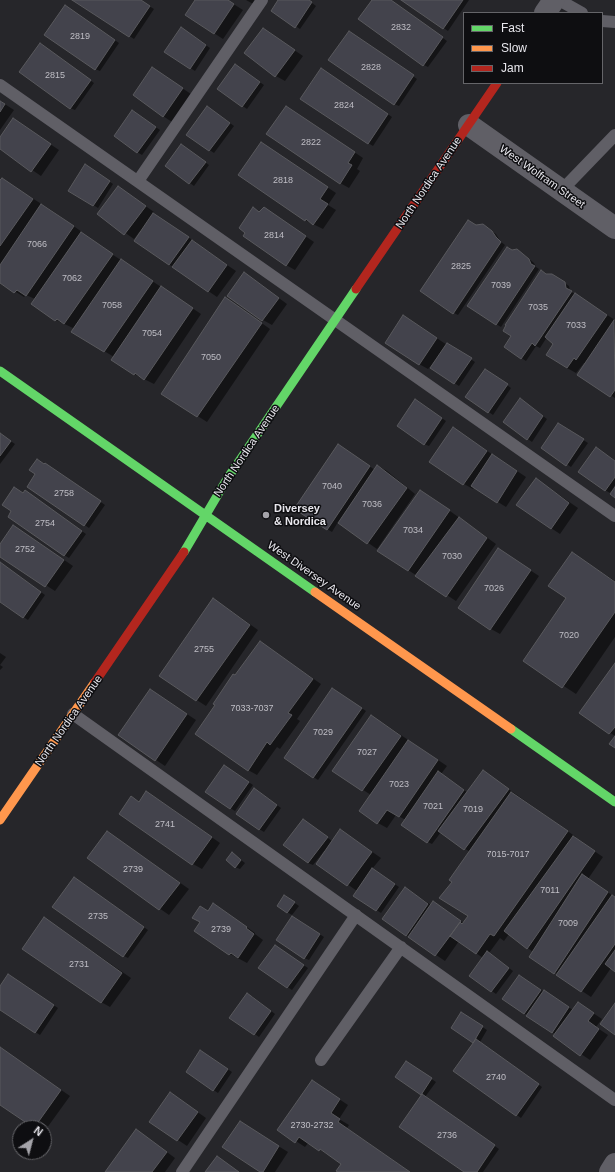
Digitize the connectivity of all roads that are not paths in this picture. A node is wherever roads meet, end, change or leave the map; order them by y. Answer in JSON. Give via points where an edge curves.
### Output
{"nodes":[{"id":1,"x":262,"y":0,"type":"edge"},
{"id":2,"x":554,"y":0,"type":"edge"},
{"id":3,"x":559,"y":0,"type":"edge"},
{"id":4,"x":546,"y":12,"type":"edge"},
{"id":5,"x":580,"y":12,"type":"edge"},
{"id":6,"x":603,"y":21,"type":"edge"},
{"id":7,"x":615,"y":22,"type":"edge"},
{"id":8,"x":496,"y":84,"type":"edge"},
{"id":9,"x":0,"y":85,"type":"edge"},
{"id":10,"x":468,"y":125,"type":"junction"},
{"id":11,"x":615,"y":135,"type":"edge"},
{"id":12,"x":138,"y":181,"type":"junction"},
{"id":13,"x":561,"y":190,"type":"junction"},
{"id":14,"x":615,"y":228,"type":"edge"},
{"id":15,"x":335,"y":320,"type":"junction"},
{"id":16,"x":1,"y":374,"type":"edge"},
{"id":17,"x":206,"y":515,"type":"junction"},
{"id":18,"x":615,"y":516,"type":"edge"},
{"id":19,"x":73,"y":714,"type":"junction"},
{"id":20,"x":615,"y":802,"type":"edge"},
{"id":21,"x":0,"y":820,"type":"edge"},
{"id":22,"x":356,"y":915,"type":"junction"},
{"id":23,"x":401,"y":947,"type":"junction"},
{"id":24,"x":321,"y":1060,"type":"dead end"},
{"id":25,"x":615,"y":1100,"type":"edge"},
{"id":26,"x":615,"y":1164,"type":"edge"},
{"id":27,"x":182,"y":1172,"type":"edge"},
{"id":28,"x":610,"y":1172,"type":"edge"}],
"edges":[{"from":1,"to":12,"type":"lane"},
{"from":2,"to":4,"type":"street"},
{"from":3,"to":5,"type":"lane"},
{"from":6,"to":7,"type":"lane"},
{"from":8,"to":10,"type":"street","name":"North Nordica Avenue"},
{"from":9,"to":12,"type":"lane"},
{"from":10,"to":13,"type":"street","name":"West Wolfram Street"},
{"from":10,"to":15,"type":"street","name":"North Nordica Avenue"},
{"from":11,"to":13,"type":"lane"},
{"from":12,"to":15,"type":"lane"},
{"from":13,"to":14,"type":"street","name":"West Wolfram Street"},
{"from":15,"to":17,"type":"street","name":"North Nordica Avenue","via":[[227,479]]},
{"from":15,"to":18,"type":"lane"},
{"from":16,"to":17,"type":"street","name":"West Diversey Avenue"},
{"from":17,"to":19,"type":"street","name":"North Nordica Avenue","via":[[176,565]]},
{"from":17,"to":20,"type":"street","name":"West Diversey Avenue"},
{"from":19,"to":21,"type":"street","name":"North Nordica Avenue"},
{"from":19,"to":22,"type":"lane"},
{"from":22,"to":23,"type":"lane"},
{"from":22,"to":27,"type":"lane"},
{"from":23,"to":24,"type":"lane"},
{"from":23,"to":25,"type":"lane"},
{"from":26,"to":28,"type":"street"}]}
